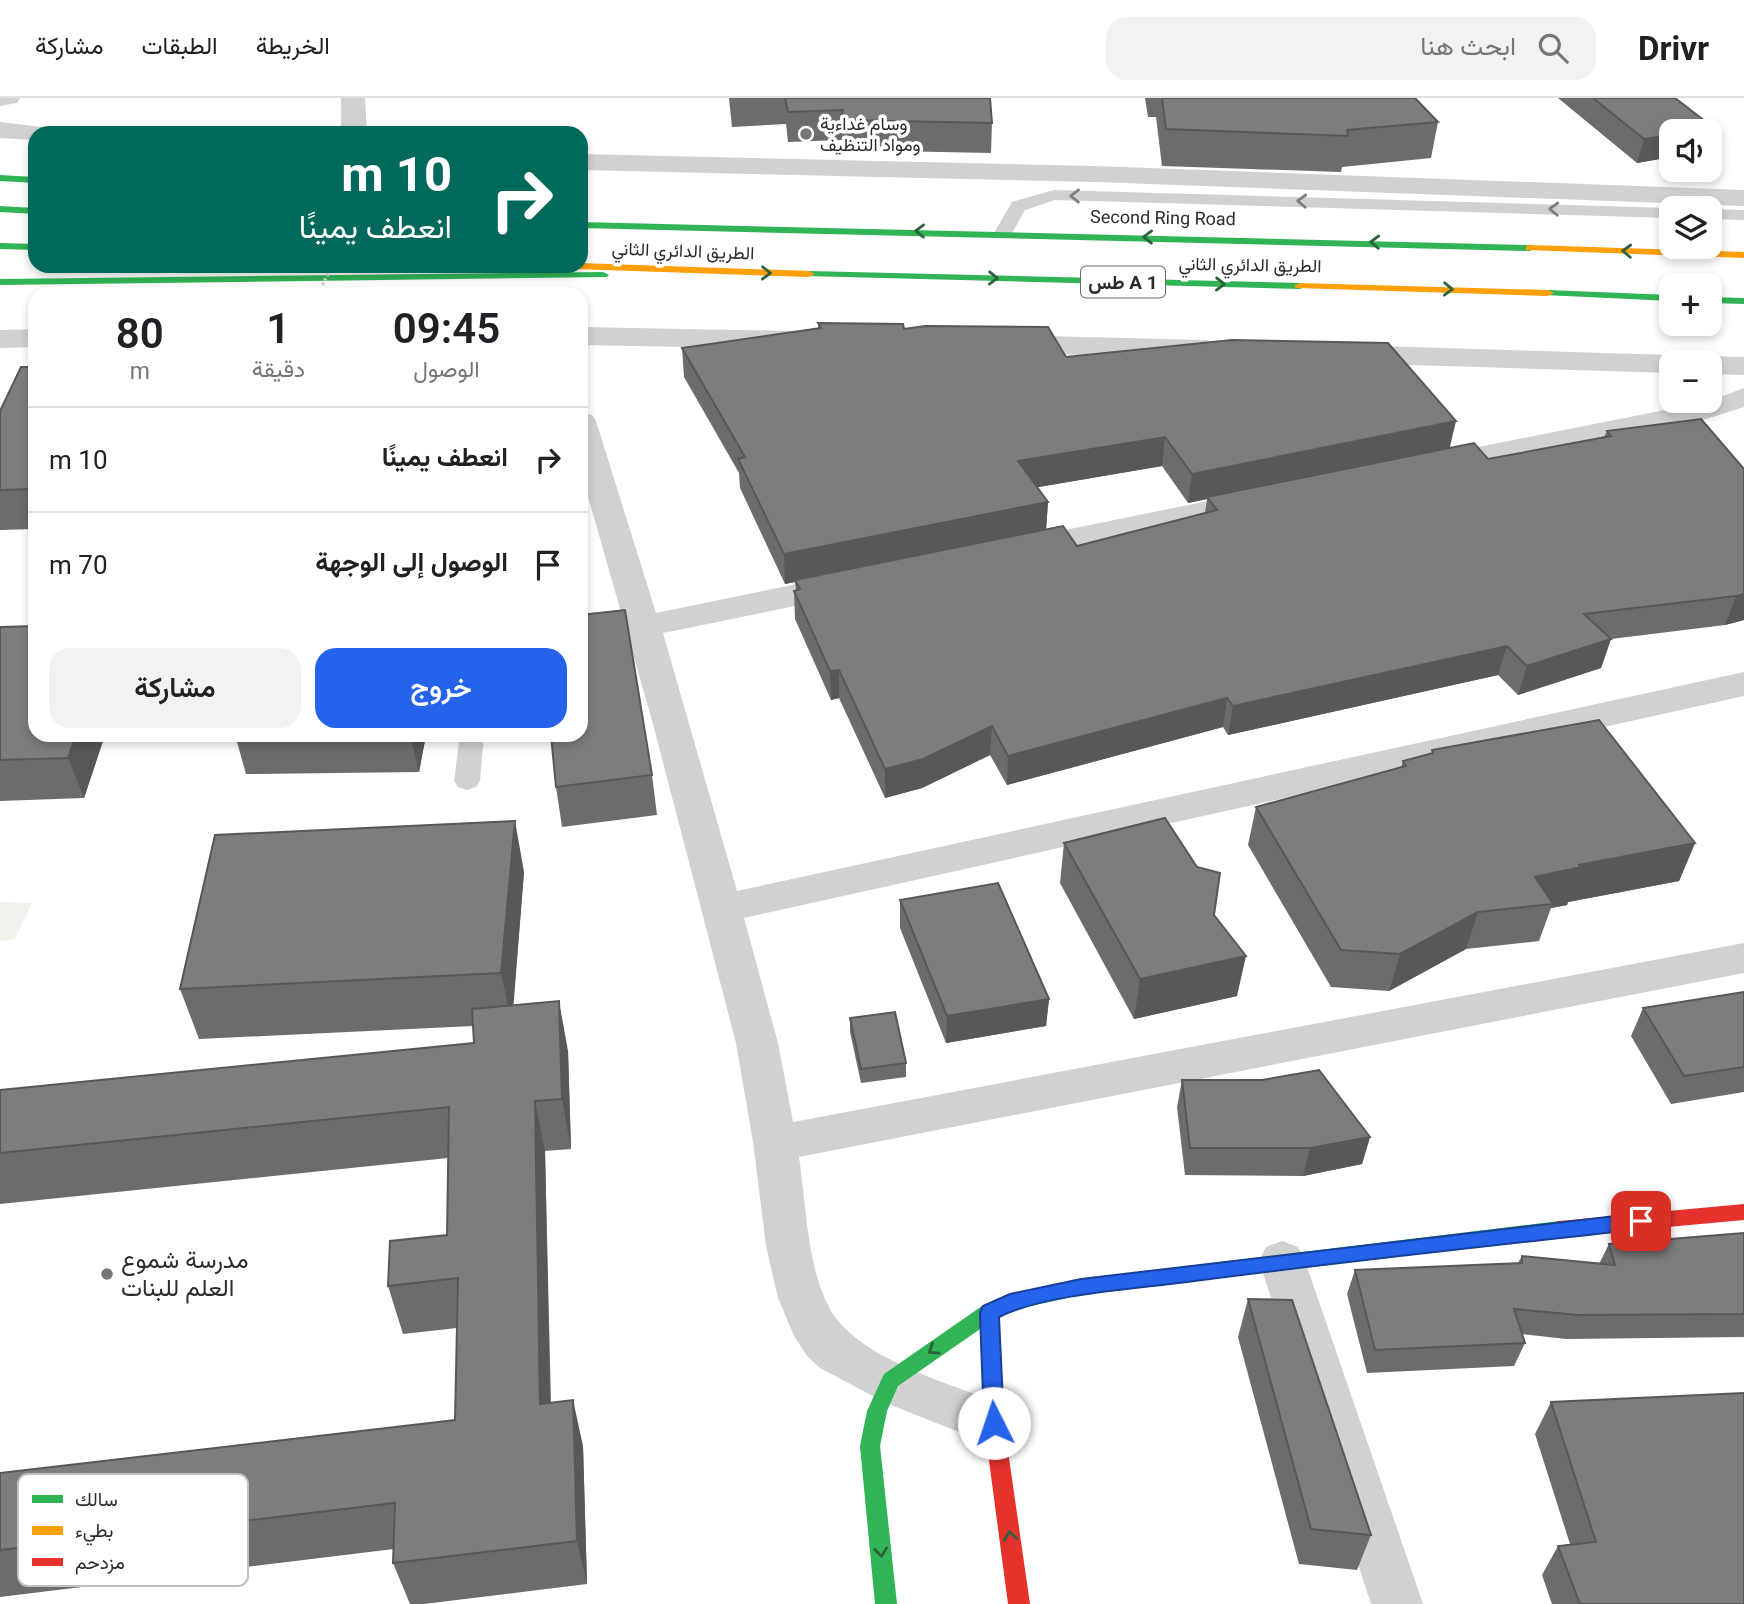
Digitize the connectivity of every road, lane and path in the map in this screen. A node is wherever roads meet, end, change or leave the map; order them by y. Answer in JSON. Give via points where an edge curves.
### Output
{"nodes":[{"id":1,"x":8,"y":98,"type":"edge"},
{"id":2,"x":353,"y":98,"type":"edge"},
{"id":3,"x":0,"y":99,"type":"edge"},
{"id":4,"x":354,"y":126,"type":"edge"},
{"id":5,"x":0,"y":130,"type":"edge"},
{"id":6,"x":28,"y":132,"type":"edge"},
{"id":7,"x":588,"y":162,"type":"edge"},
{"id":8,"x":0,"y":178,"type":"edge"},
{"id":9,"x":28,"y":180,"type":"edge"},
{"id":10,"x":1265,"y":189,"type":"junction"},
{"id":11,"x":1744,"y":198,"type":"edge"},
{"id":12,"x":7,"y":210,"type":"edge"},
{"id":13,"x":28,"y":211,"type":"edge"},
{"id":14,"x":1659,"y":212,"type":"edge"},
{"id":15,"x":1722,"y":214,"type":"edge"},
{"id":16,"x":1744,"y":215,"type":"edge"},
{"id":17,"x":588,"y":216,"type":"edge"},
{"id":18,"x":588,"y":225,"type":"edge"},
{"id":19,"x":744,"y":227,"type":"junction"},
{"id":20,"x":1003,"y":233,"type":"junction"},
{"id":21,"x":0,"y":246,"type":"edge"},
{"id":22,"x":28,"y":247,"type":"edge"},
{"id":23,"x":1744,"y":255,"type":"edge"},
{"id":24,"x":588,"y":266,"type":"edge"},
{"id":25,"x":740,"y":272,"type":"junction"},
{"id":26,"x":0,"y":282,"type":"edge"},
{"id":27,"x":1659,"y":297,"type":"edge"},
{"id":28,"x":1722,"y":300,"type":"edge"},
{"id":29,"x":1744,"y":301,"type":"edge"},
{"id":30,"x":588,"y":336,"type":"edge"},
{"id":31,"x":28,"y":338,"type":"edge"},
{"id":32,"x":0,"y":339,"type":"edge"},
{"id":33,"x":826,"y":340,"type":"edge"},
{"id":34,"x":975,"y":343,"type":"edge"},
{"id":35,"x":1239,"y":351,"type":"edge"},
{"id":36,"x":1322,"y":353,"type":"edge"},
{"id":37,"x":1659,"y":364,"type":"edge"},
{"id":38,"x":1722,"y":365,"type":"edge"},
{"id":39,"x":1744,"y":366,"type":"edge"},
{"id":40,"x":1744,"y":397,"type":"edge"},
{"id":41,"x":588,"y":449,"type":"edge"},
{"id":42,"x":1402,"y":472,"type":"edge"},
{"id":43,"x":1279,"y":496,"type":"edge"},
{"id":44,"x":996,"y":554,"type":"edge"},
{"id":45,"x":874,"y":579,"type":"edge"},
{"id":46,"x":632,"y":628,"type":"junction"},
{"id":47,"x":1744,"y":684,"type":"edge"},
{"id":48,"x":471,"y":742,"type":"edge"},
{"id":49,"x":467,"y":781,"type":"dead end"},
{"id":50,"x":721,"y":909,"type":"junction"},
{"id":51,"x":1744,"y":958,"type":"edge"},
{"id":52,"x":776,"y":1143,"type":"junction"},
{"id":53,"x":1744,"y":1212,"type":"edge"},
{"id":54,"x":1282,"y":1261,"type":"junction"},
{"id":55,"x":989,"y":1312,"type":"junction"},
{"id":56,"x":891,"y":1380,"type":"junction"},
{"id":57,"x":994,"y":1423,"type":"junction"},
{"id":58,"x":886,"y":1604,"type":"edge"},
{"id":59,"x":1019,"y":1604,"type":"edge"},
{"id":60,"x":1397,"y":1604,"type":"edge"}],
"edges":[{"from":1,"to":3,"type":"street"},
{"from":2,"to":4,"type":"street"},
{"from":5,"to":6,"type":"street"},
{"from":7,"to":10,"type":"street","via":[[967,170]]},
{"from":8,"to":9,"type":"main road"},
{"from":10,"to":11,"type":"street"},
{"from":14,"to":10,"type":"lane","one_way":true},
{"from":10,"to":20,"type":"lane","one_way":true,"via":[[1054,195],[1018,206]]},
{"from":12,"to":13,"type":"main road"},
{"from":15,"to":16,"type":"lane"},
{"from":17,"to":19,"type":"main road"},
{"from":18,"to":19,"type":"main road","name":"Second Ring Road","number":"طس A 1"},
{"from":20,"to":19,"type":"main road","name":"Second Ring Road","number":"طس A 1","one_way":true},
{"from":23,"to":20,"type":"main road","name":"Second Ring Road","number":"طس A 1","one_way":true},
{"from":21,"to":22,"type":"main road"},
{"from":24,"to":25,"type":"main road","name":"الطريق الدائري الثاني","number":"طس A 1"},
{"from":25,"to":26,"type":"main road"},
{"from":25,"to":27,"type":"main road","name":"الطريق الدائري الثاني","number":"طس A 1","one_way":true},
{"from":28,"to":29,"type":"main road"},
{"from":30,"to":33,"type":"street"},
{"from":31,"to":32,"type":"street"},
{"from":34,"to":35,"type":"street"},
{"from":36,"to":37,"type":"street"},
{"from":38,"to":39,"type":"street"},
{"from":40,"to":42,"type":"street","via":[[1700,412]]},
{"from":41,"to":46,"type":"street"},
{"from":43,"to":44,"type":"street"},
{"from":45,"to":46,"type":"street"},
{"from":46,"to":50,"type":"street"},
{"from":47,"to":50,"type":"street"},
{"from":48,"to":49,"type":"lane"},
{"from":50,"to":52,"type":"street","via":[[754,1032]]},
{"from":51,"to":52,"type":"street"},
{"from":52,"to":56,"type":"street","via":[[787,1235],[801,1297],[824,1342],[851,1362]]},
{"from":53,"to":54,"type":"main road"},
{"from":54,"to":55,"type":"main road","via":[[1081,1287],[1010,1302]]},
{"from":54,"to":60,"type":"street"},
{"from":55,"to":56,"type":"main road","one_way":true},
{"from":55,"to":57,"type":"main road"},
{"from":56,"to":57,"type":"street"},
{"from":56,"to":58,"type":"main road","one_way":true,"via":[[877,1411],[870,1446]]},
{"from":59,"to":57,"type":"main road","one_way":true}]}
